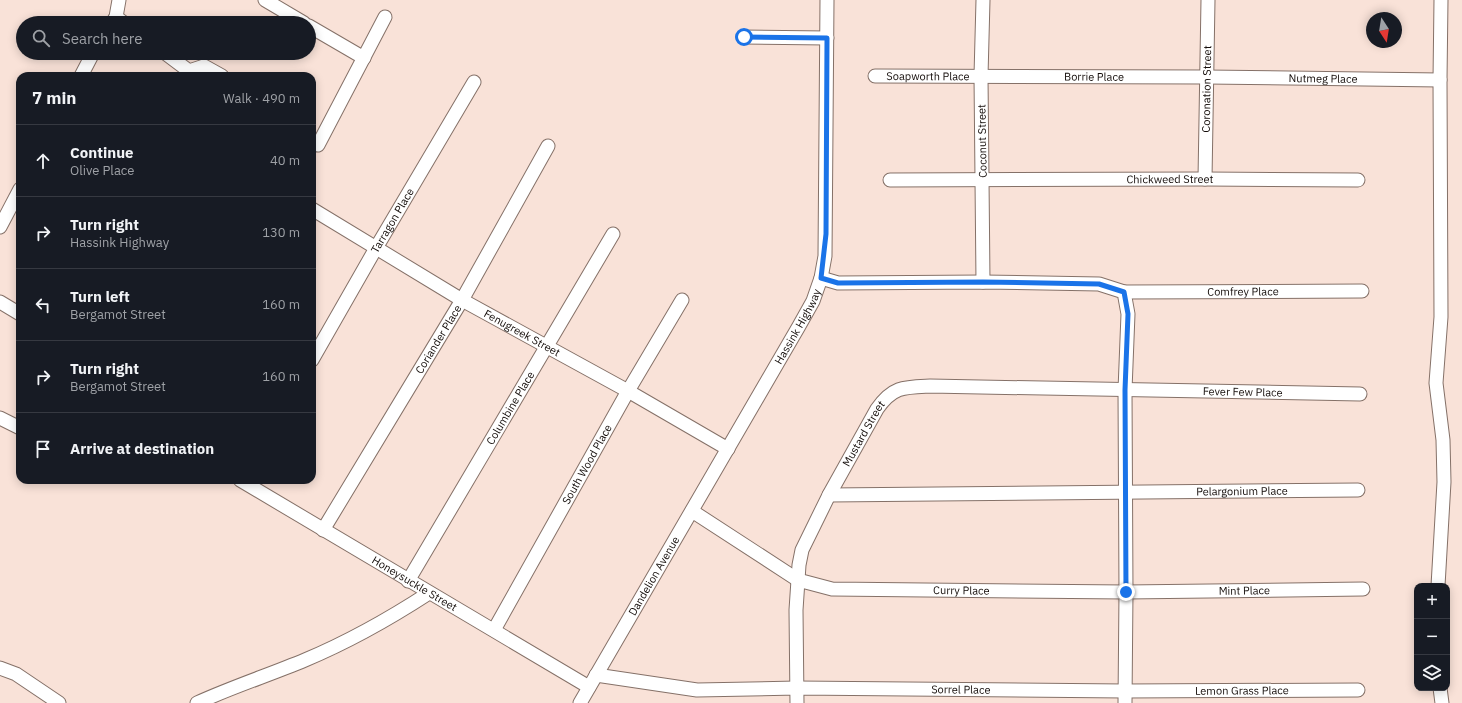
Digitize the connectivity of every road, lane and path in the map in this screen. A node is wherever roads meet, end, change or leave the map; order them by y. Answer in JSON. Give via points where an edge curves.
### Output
{"nodes":[{"id":1,"x":119,"y":0,"type":"edge"},
{"id":2,"x":265,"y":0,"type":"edge"},
{"id":3,"x":827,"y":0,"type":"edge"},
{"id":4,"x":983,"y":0,"type":"edge"},
{"id":5,"x":1208,"y":0,"type":"edge"},
{"id":6,"x":1441,"y":0,"type":"edge"},
{"id":7,"x":117,"y":16,"type":"edge"},
{"id":8,"x":292,"y":16,"type":"edge"},
{"id":9,"x":385,"y":17,"type":"dead end"},
{"id":10,"x":316,"y":30,"type":"edge"},
{"id":11,"x":744,"y":37,"type":"dead end"},
{"id":12,"x":827,"y":38,"type":"junction"},
{"id":13,"x":364,"y":58,"type":"junction"},
{"id":14,"x":89,"y":60,"type":"edge"},
{"id":15,"x":174,"y":60,"type":"edge"},
{"id":16,"x":83,"y":72,"type":"edge"},
{"id":17,"x":215,"y":72,"type":"edge"},
{"id":18,"x":875,"y":76,"type":"dead end"},
{"id":19,"x":981,"y":76,"type":"junction"},
{"id":20,"x":1206,"y":77,"type":"junction"},
{"id":21,"x":1440,"y":80,"type":"junction"},
{"id":22,"x":474,"y":82,"type":"dead end"},
{"id":23,"x":316,"y":144,"type":"edge"},
{"id":24,"x":548,"y":146,"type":"dead end"},
{"id":25,"x":982,"y":179,"type":"junction"},
{"id":26,"x":1205,"y":179,"type":"junction"},
{"id":27,"x":890,"y":180,"type":"dead end"},
{"id":28,"x":1358,"y":180,"type":"dead end"},
{"id":29,"x":16,"y":197,"type":"edge"},
{"id":30,"x":316,"y":212,"type":"edge"},
{"id":31,"x":0,"y":227,"type":"edge"},
{"id":32,"x":613,"y":234,"type":"dead end"},
{"id":33,"x":376,"y":248,"type":"junction"},
{"id":34,"x":821,"y":278,"type":"junction"},
{"id":35,"x":983,"y":282,"type":"junction"},
{"id":36,"x":1362,"y":291,"type":"dead end"},
{"id":37,"x":1124,"y":292,"type":"junction"},
{"id":38,"x":462,"y":300,"type":"junction"},
{"id":39,"x":682,"y":300,"type":"dead end"},
{"id":40,"x":0,"y":302,"type":"edge"},
{"id":41,"x":16,"y":312,"type":"edge"},
{"id":42,"x":546,"y":346,"type":"junction"},
{"id":43,"x":316,"y":353,"type":"edge"},
{"id":44,"x":1125,"y":390,"type":"junction"},
{"id":45,"x":628,"y":391,"type":"junction"},
{"id":46,"x":1360,"y":394,"type":"dead end"},
{"id":47,"x":0,"y":418,"type":"edge"},
{"id":48,"x":16,"y":426,"type":"edge"},
{"id":49,"x":728,"y":449,"type":"junction"},
{"id":50,"x":248,"y":484,"type":"edge"},
{"id":51,"x":1358,"y":490,"type":"dead end"},
{"id":52,"x":1126,"y":491,"type":"junction"},
{"id":53,"x":829,"y":495,"type":"junction"},
{"id":54,"x":692,"y":511,"type":"junction"},
{"id":55,"x":323,"y":530,"type":"junction"},
{"id":56,"x":798,"y":580,"type":"junction"},
{"id":57,"x":408,"y":581,"type":"junction"},
{"id":58,"x":1438,"y":583,"type":"edge"},
{"id":59,"x":1363,"y":589,"type":"dead end"},
{"id":60,"x":1126,"y":592,"type":"junction"},
{"id":61,"x":429,"y":593,"type":"junction"},
{"id":62,"x":494,"y":630,"type":"junction"},
{"id":63,"x":0,"y":668,"type":"edge"},
{"id":64,"x":596,"y":675,"type":"junction"},
{"id":65,"x":589,"y":687,"type":"junction"},
{"id":66,"x":797,"y":688,"type":"junction"},
{"id":67,"x":1358,"y":690,"type":"dead end"},
{"id":68,"x":1440,"y":691,"type":"edge"},
{"id":69,"x":1125,"y":697,"type":"edge"},
{"id":70,"x":59,"y":703,"type":"edge"},
{"id":71,"x":197,"y":703,"type":"edge"},
{"id":72,"x":580,"y":703,"type":"edge"},
{"id":73,"x":797,"y":703,"type":"edge"},
{"id":74,"x":1442,"y":703,"type":"edge"}],
"edges":[{"from":1,"to":7,"type":"street"},
{"from":2,"to":8,"type":"street"},
{"from":3,"to":12,"type":"street","name":"Hassink Highway"},
{"from":4,"to":19,"type":"street","name":"Coconut Street"},
{"from":5,"to":20,"type":"street","name":"Coronation Street"},
{"from":6,"to":21,"type":"street"},
{"from":9,"to":13,"type":"street"},
{"from":10,"to":13,"type":"street"},
{"from":11,"to":12,"type":"street"},
{"from":12,"to":34,"type":"street","name":"Hassink Highway","via":[[826,234]]},
{"from":13,"to":23,"type":"street"},
{"from":14,"to":16,"type":"street"},
{"from":15,"to":17,"type":"street","via":[[189,71],[204,66]]},
{"from":18,"to":19,"type":"street","name":"Soapworth Place"},
{"from":19,"to":20,"type":"street","name":"Borrie Place"},
{"from":19,"to":25,"type":"street","name":"Coconut Street"},
{"from":20,"to":21,"type":"street","name":"Nutmeg Place"},
{"from":20,"to":26,"type":"street","name":"Coronation Street"},
{"from":21,"to":58,"type":"street","via":[[1441,317],[1436,383],[1443,440],[1444,482]]},
{"from":22,"to":33,"type":"street","name":"Tarragon Place"},
{"from":24,"to":38,"type":"street","name":"Coriander Place"},
{"from":25,"to":26,"type":"street","name":"Chickweed Street"},
{"from":25,"to":27,"type":"street","name":"Chickweed Street"},
{"from":25,"to":35,"type":"street","name":"Coconut Street"},
{"from":26,"to":28,"type":"street","name":"Chickweed Street"},
{"from":29,"to":31,"type":"street"},
{"from":30,"to":33,"type":"street","name":"Fenugreek Street"},
{"from":32,"to":42,"type":"street","name":"Columbine Place"},
{"from":33,"to":38,"type":"street","name":"Fenugreek Street"},
{"from":33,"to":43,"type":"street","name":"Tarragon Place"},
{"from":34,"to":35,"type":"street","name":"Comfrey Place","via":[[838,283]]},
{"from":34,"to":49,"type":"street","name":"Hassink Highway","via":[[813,301]]},
{"from":35,"to":37,"type":"street","name":"Comfrey Place","via":[[1099,284]]},
{"from":36,"to":37,"type":"street","name":"Comfrey Place"},
{"from":37,"to":44,"type":"street","via":[[1128,314]]},
{"from":38,"to":42,"type":"street","name":"Fenugreek Street"},
{"from":38,"to":55,"type":"street","name":"Coriander Place"},
{"from":39,"to":45,"type":"street","name":"South Wood Place"},
{"from":40,"to":41,"type":"street"},
{"from":42,"to":45,"type":"street","name":"Fenugreek Street"},
{"from":42,"to":57,"type":"street","name":"Columbine Place"},
{"from":44,"to":46,"type":"street","name":"Fever Few Place"},
{"from":44,"to":52,"type":"street"},
{"from":44,"to":53,"type":"street","name":"Mustard Street","via":[[930,386],[900,388],[885,397],[877,408]]},
{"from":45,"to":49,"type":"street","name":"Fenugreek Street"},
{"from":45,"to":62,"type":"street","name":"South Wood Place"},
{"from":47,"to":48,"type":"street"},
{"from":49,"to":54,"type":"street","name":"Dandelion Avenue"},
{"from":50,"to":55,"type":"street","name":"Honeysuckle Street"},
{"from":51,"to":52,"type":"street","name":"Pelargonium Place"},
{"from":52,"to":53,"type":"street","name":"Pelargonium Place"},
{"from":52,"to":60,"type":"street"},
{"from":53,"to":56,"type":"street","name":"Mustard Street","via":[[802,550]]},
{"from":54,"to":56,"type":"street","name":"Curry Place"},
{"from":54,"to":64,"type":"street","name":"Dandelion Avenue"},
{"from":55,"to":57,"type":"street","name":"Honeysuckle Street"},
{"from":56,"to":60,"type":"street","name":"Curry Place","via":[[820,587],[849,590]]},
{"from":56,"to":66,"type":"street","name":"Mustard Street"},
{"from":57,"to":61,"type":"street","name":"Honeysuckle Street"},
{"from":59,"to":60,"type":"street","name":"Mint Place"},
{"from":60,"to":69,"type":"street"},
{"from":61,"to":62,"type":"street","name":"Honeysuckle Street"},
{"from":61,"to":71,"type":"street","via":[[397,614],[344,642]]},
{"from":62,"to":65,"type":"street","name":"Honeysuckle Street"},
{"from":63,"to":70,"type":"street","via":[[16,674]]},
{"from":64,"to":65,"type":"street","name":"Dandelion Avenue"},
{"from":64,"to":66,"type":"street","name":"Sorrel Place","via":[[697,690]]},
{"from":65,"to":72,"type":"street","name":"Dandelion Avenue"},
{"from":66,"to":69,"type":"street","name":"Sorrel Place"},
{"from":66,"to":73,"type":"street","name":"Mustard Street"},
{"from":67,"to":69,"type":"street","name":"Lemon Grass Place"},
{"from":68,"to":74,"type":"street"}]}
